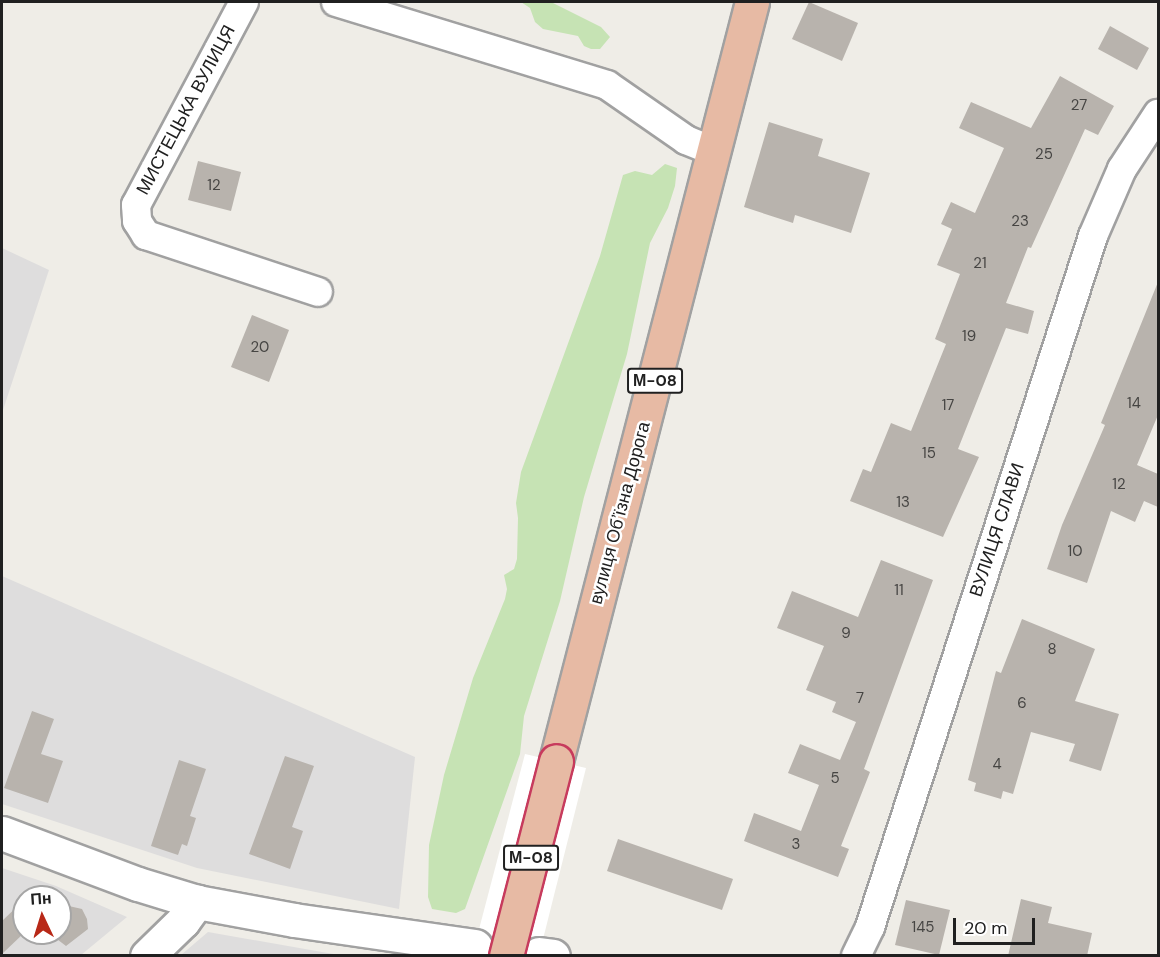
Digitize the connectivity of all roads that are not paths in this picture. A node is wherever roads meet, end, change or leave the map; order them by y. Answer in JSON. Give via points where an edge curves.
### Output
{"nodes":[{"id":1,"x":244,"y":2,"type":"edge"},
{"id":2,"x":336,"y":2,"type":"edge"},
{"id":3,"x":752,"y":2,"type":"edge"},
{"id":4,"x":1158,"y":114,"type":"edge"},
{"id":5,"x":715,"y":152,"type":"junction"},
{"id":6,"x":318,"y":292,"type":"dead end"},
{"id":7,"x":2,"y":833,"type":"edge"},
{"id":8,"x":197,"y":902,"type":"junction"},
{"id":9,"x":475,"y":946,"type":"dead end"},
{"id":10,"x":147,"y":956,"type":"edge"},
{"id":11,"x":506,"y":956,"type":"edge"},
{"id":12,"x":856,"y":956,"type":"edge"}],
"edges":[{"from":1,"to":6,"type":"street","name":"МИСТЕЦЬКА ВУЛИЦЯ","via":[[136,205],[137,220],[146,235]]},
{"from":2,"to":5,"type":"street","via":[[607,85],[686,140]]},
{"from":3,"to":5,"type":"highway","name":"вулиця Обʼїзна Дорога","number":"М-08"},
{"from":4,"to":12,"type":"street","name":"ВУЛИЦЯ СЛАВИ","via":[[1122,169],[1093,236],[870,927]]},
{"from":5,"to":11,"type":"highway","name":"вулиця Обʼїзна Дорога","number":"М-08","bridge":true},
{"from":7,"to":8,"type":"street"},
{"from":8,"to":9,"type":"street"},
{"from":8,"to":10,"type":"street"}]}
